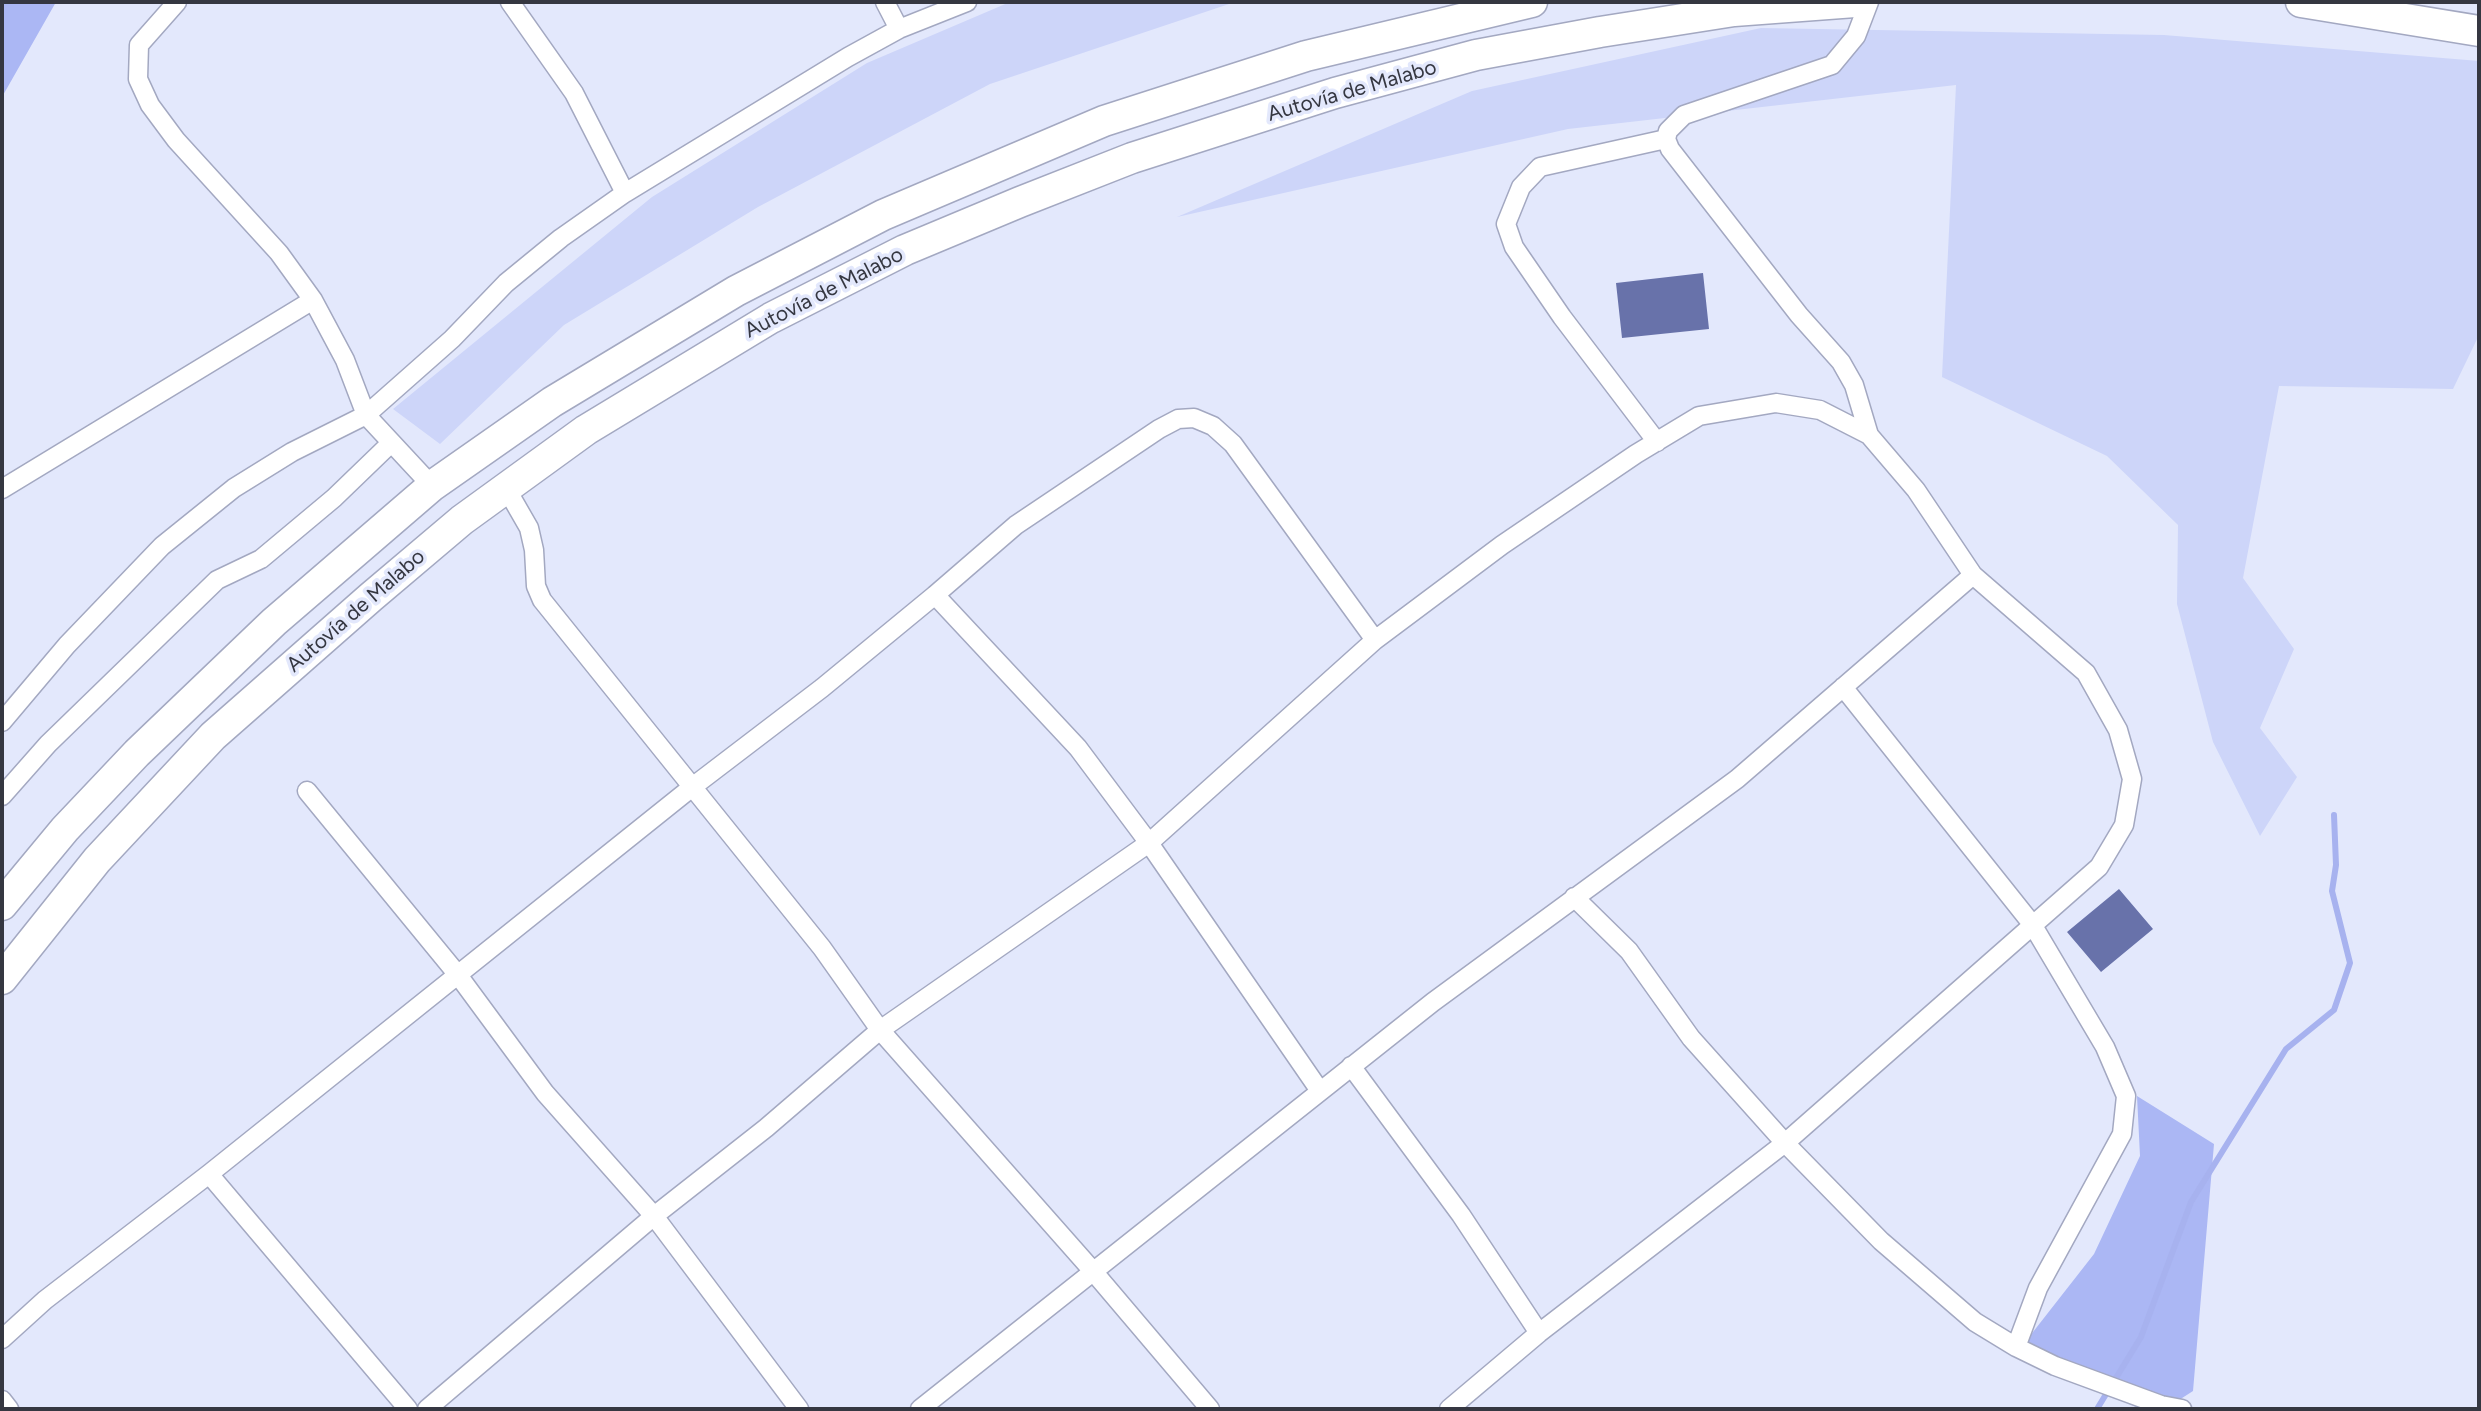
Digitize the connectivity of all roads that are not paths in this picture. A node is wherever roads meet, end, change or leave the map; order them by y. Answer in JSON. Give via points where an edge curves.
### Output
{"nodes":[{"id":1,"x":177,"y":2,"type":"edge"},
{"id":2,"x":510,"y":2,"type":"edge"},
{"id":3,"x":885,"y":2,"type":"edge"},
{"id":4,"x":967,"y":2,"type":"edge"},
{"id":5,"x":1532,"y":2,"type":"edge"},
{"id":6,"x":1855,"y":2,"type":"edge"},
{"id":7,"x":1869,"y":2,"type":"edge"},
{"id":8,"x":2301,"y":2,"type":"edge"},
{"id":9,"x":899,"y":29,"type":"junction"},
{"id":10,"x":2479,"y":31,"type":"edge"},
{"id":11,"x":1666,"y":139,"type":"junction"},
{"id":12,"x":625,"y":193,"type":"junction"},
{"id":13,"x":313,"y":300,"type":"junction"},
{"id":14,"x":366,"y":415,"type":"junction"},
{"id":15,"x":1869,"y":435,"type":"junction"},
{"id":16,"x":1657,"y":442,"type":"junction"},
{"id":17,"x":391,"y":443,"type":"junction"},
{"id":18,"x":432,"y":486,"type":"junction"},
{"id":19,"x":506,"y":488,"type":"junction"},
{"id":20,"x":2,"y":489,"type":"edge"},
{"id":21,"x":1973,"y":575,"type":"junction"},
{"id":22,"x":935,"y":595,"type":"junction"},
{"id":23,"x":1375,"y":640,"type":"junction"},
{"id":24,"x":1843,"y":687,"type":"junction"},
{"id":25,"x":2,"y":722,"type":"edge"},
{"id":26,"x":691,"y":788,"type":"junction"},
{"id":27,"x":307,"y":791,"type":"dead end"},
{"id":28,"x":2,"y":796,"type":"edge"},
{"id":29,"x":1149,"y":843,"type":"junction"},
{"id":30,"x":1574,"y":897,"type":"junction"},
{"id":31,"x":2,"y":905,"type":"edge"},
{"id":32,"x":2032,"y":924,"type":"junction"},
{"id":33,"x":458,"y":975,"type":"junction"},
{"id":34,"x":2,"y":979,"type":"edge"},
{"id":35,"x":880,"y":1030,"type":"junction"},
{"id":36,"x":1351,"y":1066,"type":"junction"},
{"id":37,"x":1320,"y":1091,"type":"junction"},
{"id":38,"x":1784,"y":1143,"type":"junction"},
{"id":39,"x":209,"y":1174,"type":"junction"},
{"id":40,"x":653,"y":1216,"type":"junction"},
{"id":41,"x":1093,"y":1270,"type":"junction"},
{"id":42,"x":1539,"y":1333,"type":"junction"},
{"id":43,"x":2,"y":1339,"type":"edge"},
{"id":44,"x":2016,"y":1347,"type":"junction"},
{"id":45,"x":2,"y":1400,"type":"edge"},
{"id":46,"x":9,"y":1409,"type":"edge"},
{"id":47,"x":408,"y":1409,"type":"edge"},
{"id":48,"x":427,"y":1409,"type":"edge"},
{"id":49,"x":799,"y":1409,"type":"edge"},
{"id":50,"x":920,"y":1409,"type":"edge"},
{"id":51,"x":1210,"y":1409,"type":"edge"},
{"id":52,"x":1449,"y":1409,"type":"edge"},
{"id":53,"x":2182,"y":1409,"type":"edge"}],
"edges":[{"from":1,"to":13,"type":"street","via":[[139,45],[138,79],[150,105],[176,140],[279,253]]},
{"from":2,"to":12,"type":"street","via":[[574,93]]},
{"from":3,"to":9,"type":"street"},
{"from":4,"to":9,"type":"street"},
{"from":5,"to":18,"type":"highway","name":"Autovía de Malabo","via":[[1293,60],[1104,121],[895,209],[736,290],[552,402]]},
{"from":6,"to":19,"type":"highway","name":"Autovía de Malabo","via":[[1734,11],[1476,55],[1335,93],[1132,158],[905,250],[771,318],[586,430]]},
{"from":7,"to":11,"type":"street","via":[[1856,36],[1832,65],[1684,115]]},
{"from":8,"to":10,"type":"highway"},
{"from":9,"to":12,"type":"street"},
{"from":11,"to":15,"type":"street","via":[[1799,315],[1841,362],[1854,385]]},
{"from":11,"to":16,"type":"street","via":[[1540,167],[1521,187],[1506,224],[1514,247],[1562,317]]},
{"from":12,"to":14,"type":"street","via":[[506,283],[452,339]]},
{"from":13,"to":14,"type":"street","via":[[345,360]]},
{"from":13,"to":20,"type":"street"},
{"from":14,"to":17,"type":"street"},
{"from":14,"to":25,"type":"street","via":[[234,488],[162,546],[67,645]]},
{"from":15,"to":16,"type":"street","via":[[1820,410],[1776,403],[1699,416]]},
{"from":15,"to":21,"type":"street","via":[[1916,490]]},
{"from":16,"to":23,"type":"street","via":[[1502,545]]},
{"from":17,"to":18,"type":"street"},
{"from":17,"to":28,"type":"street","via":[[261,559],[217,580],[48,744]]},
{"from":18,"to":31,"type":"highway","name":"Autovía de Malabo","via":[[274,622],[137,753]]},
{"from":19,"to":26,"type":"street","via":[[529,528],[542,600]]},
{"from":19,"to":34,"type":"highway","name":"Autovía de Malabo","via":[[371,597],[213,736],[97,860]]},
{"from":21,"to":24,"type":"street"},
{"from":21,"to":32,"type":"street","via":[[2086,673],[2118,730],[2132,779],[2124,825],[2099,867]]},
{"from":22,"to":23,"type":"street","via":[[1016,525],[1159,429],[1178,419],[1194,418],[1213,426],[1233,444]]},
{"from":22,"to":26,"type":"street"},
{"from":22,"to":29,"type":"street","via":[[1053,718]]},
{"from":23,"to":29,"type":"street"},
{"from":24,"to":30,"type":"street","via":[[1737,779]]},
{"from":24,"to":32,"type":"street"},
{"from":26,"to":33,"type":"street"},
{"from":26,"to":35,"type":"street","via":[[822,948]]},
{"from":27,"to":33,"type":"street"},
{"from":29,"to":35,"type":"street"},
{"from":29,"to":37,"type":"street"},
{"from":30,"to":36,"type":"street"},
{"from":30,"to":38,"type":"street","via":[[1629,951],[1691,1038]]},
{"from":32,"to":38,"type":"street"},
{"from":32,"to":44,"type":"street","via":[[2105,1047],[2126,1096],[2122,1134],[2038,1288]]},
{"from":33,"to":39,"type":"street"},
{"from":33,"to":40,"type":"street","via":[[545,1093]]},
{"from":35,"to":40,"type":"street","via":[[766,1128]]},
{"from":35,"to":41,"type":"street"},
{"from":36,"to":37,"type":"street"},
{"from":36,"to":42,"type":"street","via":[[1461,1215]]},
{"from":37,"to":41,"type":"street"},
{"from":38,"to":42,"type":"street"},
{"from":38,"to":44,"type":"street","via":[[1881,1241],[1975,1322]]},
{"from":39,"to":43,"type":"street","via":[[45,1300]]},
{"from":39,"to":47,"type":"street"},
{"from":40,"to":48,"type":"street"},
{"from":40,"to":49,"type":"street"},
{"from":41,"to":50,"type":"street"},
{"from":41,"to":51,"type":"street"},
{"from":42,"to":52,"type":"street"},
{"from":44,"to":53,"type":"street","via":[[2056,1366]]},
{"from":45,"to":46,"type":"street"}]}
